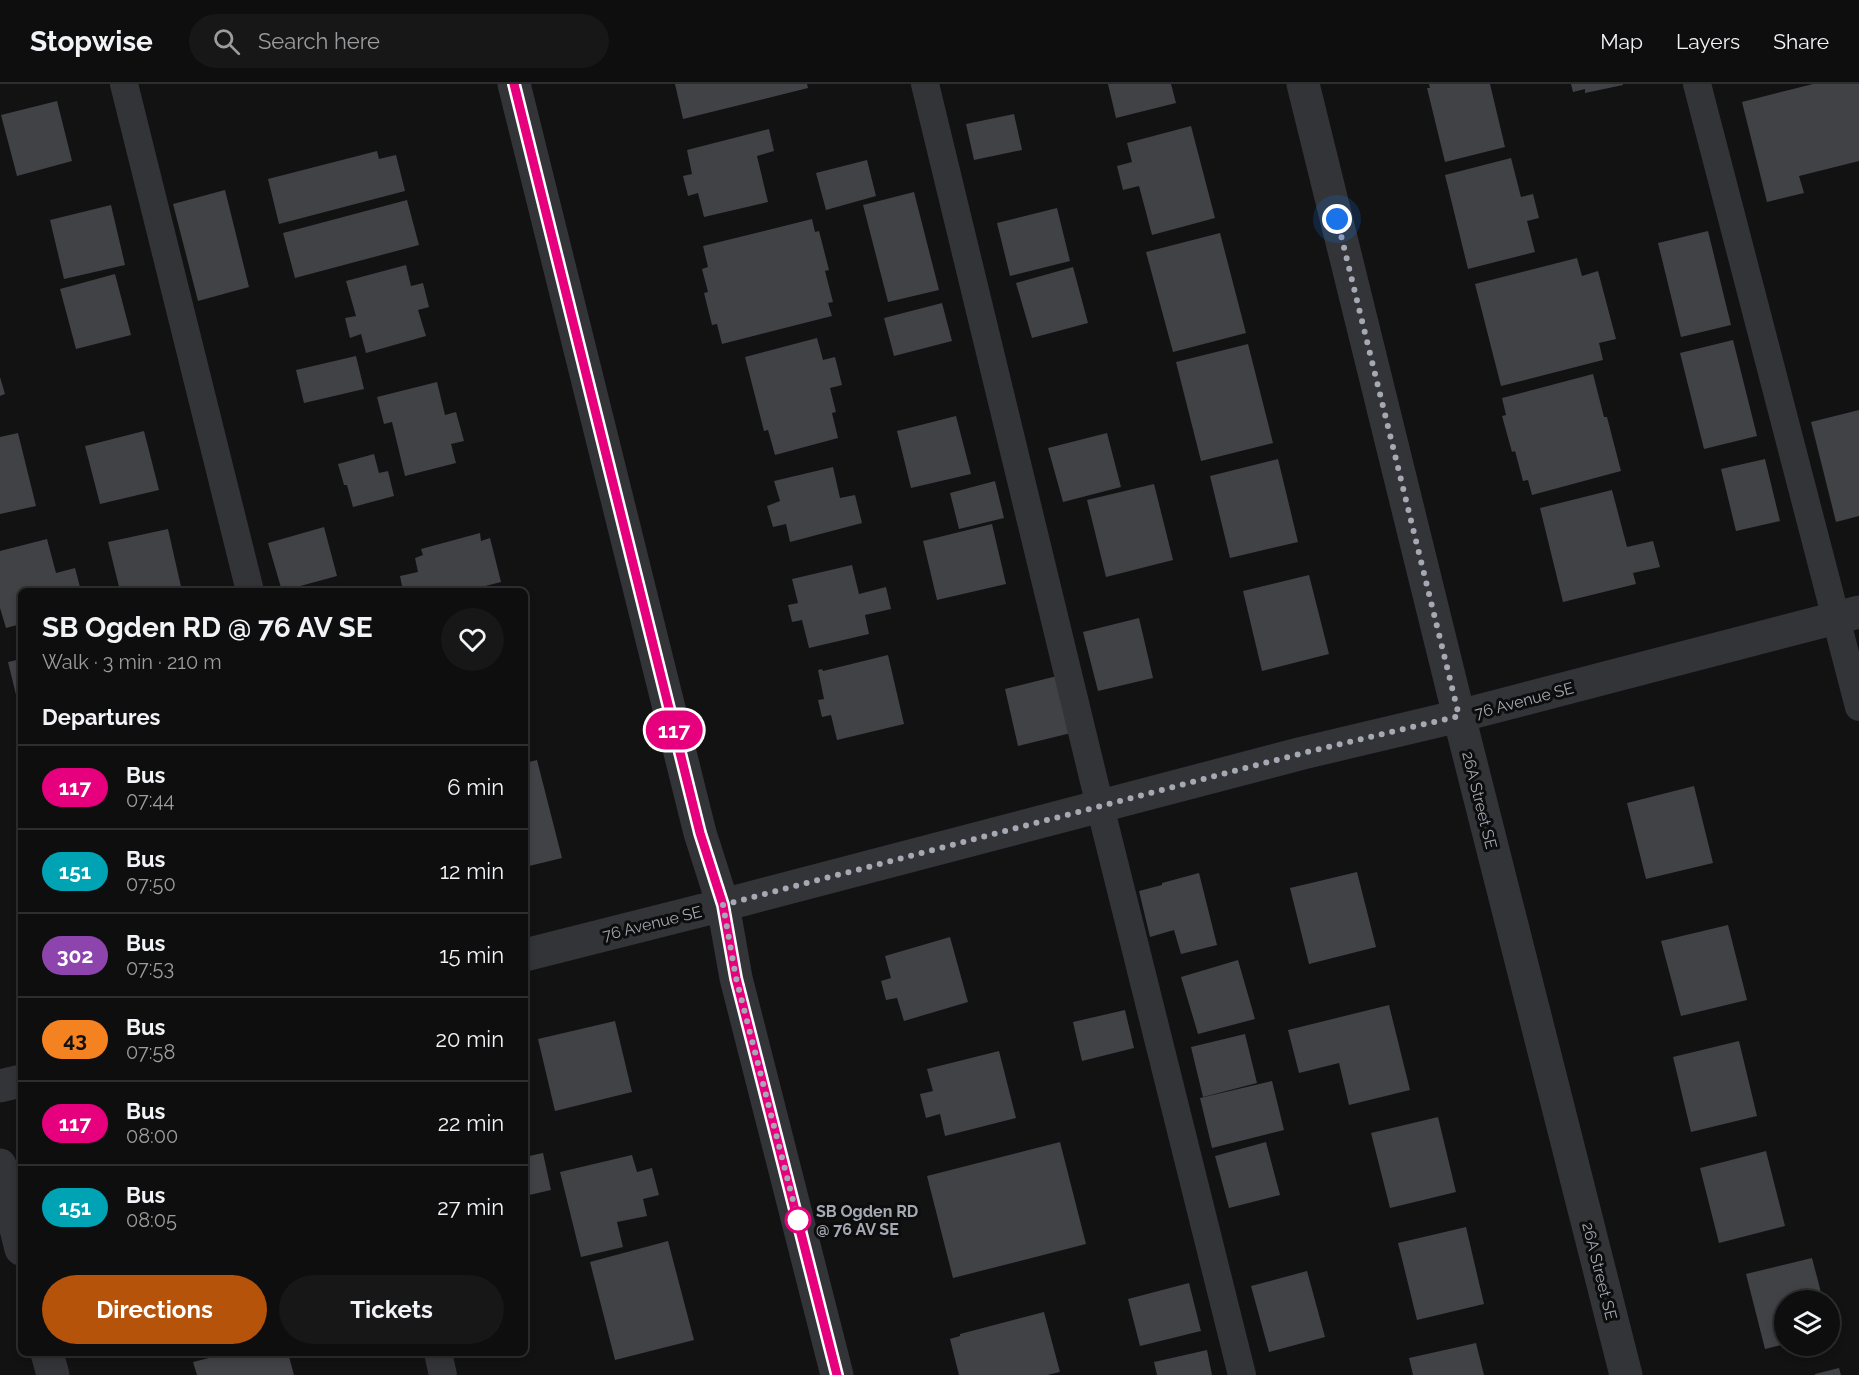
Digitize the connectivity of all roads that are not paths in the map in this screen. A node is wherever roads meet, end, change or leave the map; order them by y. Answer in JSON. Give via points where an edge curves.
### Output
{"nodes":[{"id":1,"x":124,"y":84,"type":"edge"},
{"id":2,"x":514,"y":84,"type":"edge"},
{"id":3,"x":925,"y":84,"type":"edge"},
{"id":4,"x":1303,"y":84,"type":"edge"},
{"id":5,"x":1697,"y":84,"type":"edge"},
{"id":6,"x":248,"y":588,"type":"edge"},
{"id":7,"x":1847,"y":615,"type":"edge"},
{"id":8,"x":1859,"y":707,"type":"edge"},
{"id":9,"x":1459,"y":716,"type":"junction"},
{"id":10,"x":1100,"y":806,"type":"junction"},
{"id":11,"x":723,"y":905,"type":"junction"},
{"id":12,"x":528,"y":954,"type":"edge"},
{"id":13,"x":18,"y":1082,"type":"edge"},
{"id":14,"x":0,"y":1086,"type":"edge"},
{"id":15,"x":0,"y":1165,"type":"edge"},
{"id":16,"x":18,"y":1237,"type":"edge"},
{"id":17,"x":48,"y":1356,"type":"edge"},
{"id":18,"x":439,"y":1356,"type":"edge"},
{"id":19,"x":53,"y":1375,"type":"edge"},
{"id":20,"x":443,"y":1375,"type":"edge"},
{"id":21,"x":837,"y":1375,"type":"edge"},
{"id":22,"x":1242,"y":1375,"type":"edge"},
{"id":23,"x":1626,"y":1375,"type":"edge"}],
"edges":[{"from":1,"to":6,"type":"lane"},
{"from":2,"to":11,"type":"street","via":[[700,833]]},
{"from":3,"to":10,"type":"lane"},
{"from":4,"to":9,"type":"street","name":"26A Street SE"},
{"from":5,"to":7,"type":"lane"},
{"from":7,"to":8,"type":"lane"},
{"from":7,"to":9,"type":"street","name":"76 Avenue SE"},
{"from":9,"to":10,"type":"street","name":"76 Avenue SE"},
{"from":9,"to":23,"type":"street","name":"26A Street SE"},
{"from":10,"to":11,"type":"street","name":"76 Avenue SE"},
{"from":10,"to":22,"type":"lane"},
{"from":11,"to":12,"type":"street","name":"76 Avenue SE"},
{"from":11,"to":21,"type":"street","via":[[736,978]]},
{"from":13,"to":14,"type":"street"},
{"from":15,"to":16,"type":"street"},
{"from":17,"to":19,"type":"street"},
{"from":18,"to":20,"type":"lane"}]}
